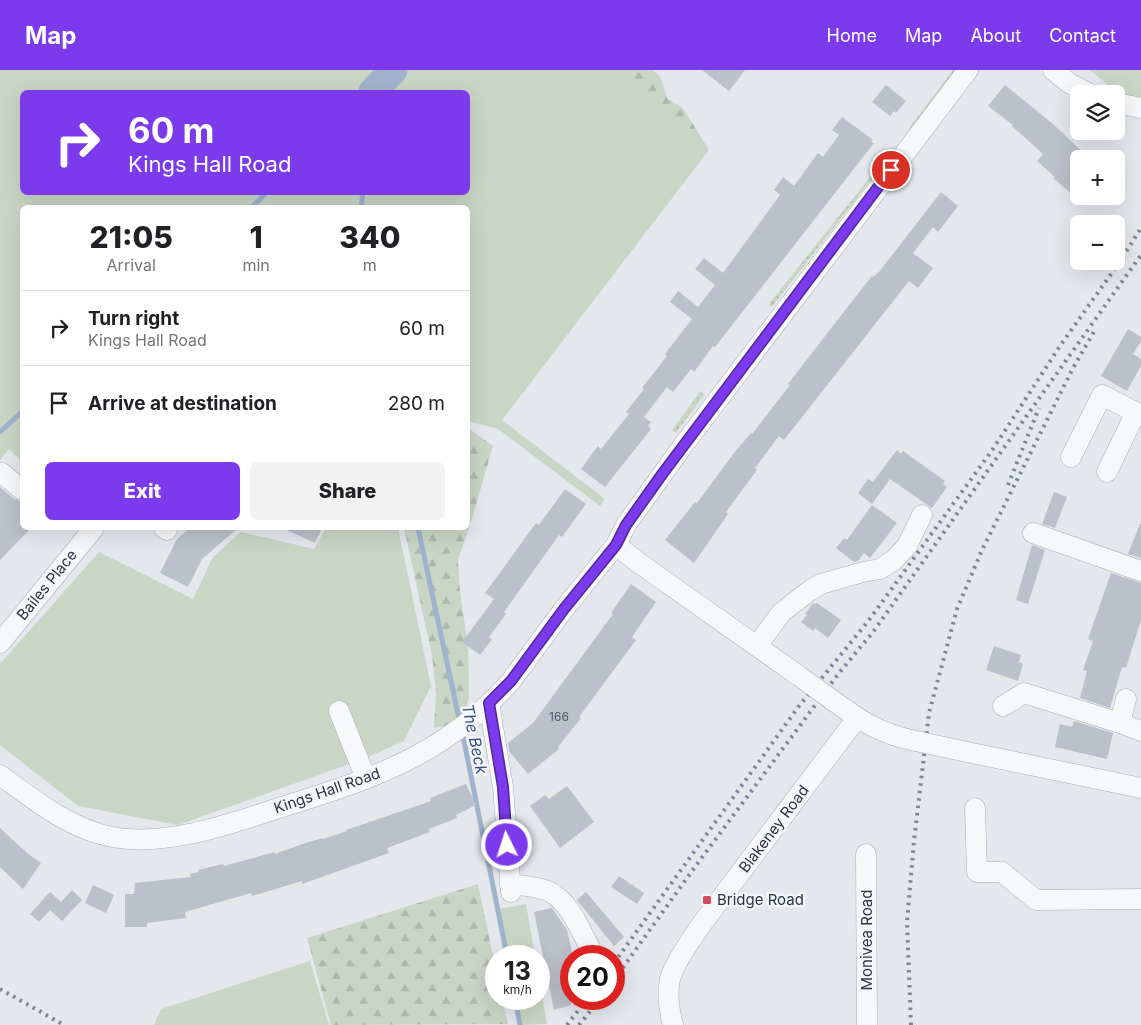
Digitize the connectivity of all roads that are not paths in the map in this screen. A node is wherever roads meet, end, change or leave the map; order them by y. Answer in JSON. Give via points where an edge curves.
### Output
{"nodes":[{"id":1,"x":968,"y":70,"type":"edge"},
{"id":2,"x":1052,"y":70,"type":"edge"},
{"id":3,"x":1074,"y":85,"type":"edge"},
{"id":4,"x":1125,"y":105,"type":"edge"},
{"id":5,"x":1141,"y":108,"type":"edge"},
{"id":6,"x":1139,"y":414,"type":"edge"},
{"id":7,"x":1072,"y":457,"type":"dead end"},
{"id":8,"x":1107,"y":472,"type":"dead end"},
{"id":9,"x":0,"y":475,"type":"edge"},
{"id":10,"x":20,"y":488,"type":"edge"},
{"id":11,"x":922,"y":515,"type":"dead end"},
{"id":12,"x":92,"y":530,"type":"edge"},
{"id":13,"x":1033,"y":533,"type":"dead end"},
{"id":14,"x":616,"y":545,"type":"junction"},
{"id":15,"x":1141,"y":571,"type":"edge"},
{"id":16,"x":0,"y":643,"type":"edge"},
{"id":17,"x":757,"y":646,"type":"junction"},
{"id":18,"x":1126,"y":699,"type":"dead end"},
{"id":19,"x":489,"y":703,"type":"junction"},
{"id":20,"x":1003,"y":706,"type":"dead end"},
{"id":21,"x":339,"y":712,"type":"dead end"},
{"id":22,"x":857,"y":718,"type":"junction"},
{"id":23,"x":1120,"y":723,"type":"junction"},
{"id":24,"x":1141,"y":731,"type":"edge"},
{"id":25,"x":0,"y":776,"type":"edge"},
{"id":26,"x":366,"y":779,"type":"junction"},
{"id":27,"x":1141,"y":788,"type":"edge"},
{"id":28,"x":975,"y":808,"type":"dead end"},
{"id":29,"x":866,"y":854,"type":"dead end"},
{"id":30,"x":1141,"y":899,"type":"edge"},
{"id":31,"x":588,"y":945,"type":"edge"},
{"id":32,"x":673,"y":1025,"type":"edge"},
{"id":33,"x":867,"y":1025,"type":"edge"}],
"edges":[{"from":1,"to":14,"type":"street","name":"Kings Hall Road","via":[[682,447],[626,525]]},
{"from":2,"to":3,"type":"street"},
{"from":4,"to":5,"type":"street"},
{"from":6,"to":7,"type":"street","via":[[1102,395]]},
{"from":6,"to":8,"type":"street"},
{"from":9,"to":10,"type":"street","via":[[2,473]]},
{"from":11,"to":17,"type":"street","via":[[906,546],[894,560],[880,570],[821,584],[780,613]]},
{"from":12,"to":16,"type":"street","name":"Bailes Place"},
{"from":13,"to":15,"type":"street"},
{"from":14,"to":17,"type":"street"},
{"from":14,"to":19,"type":"street","name":"Kings Hall Road","via":[[511,681]]},
{"from":17,"to":22,"type":"street","bridge":true},
{"from":18,"to":23,"type":"street"},
{"from":19,"to":26,"type":"street","name":"Kings Hall Road","via":[[442,741]]},
{"from":19,"to":31,"type":"street","via":[[503,787],[510,888],[536,888],[559,898]]},
{"from":20,"to":23,"type":"street","via":[[1024,693]]},
{"from":21,"to":26,"type":"street"},
{"from":22,"to":27,"type":"street","bridge":true,"via":[[889,735]]},
{"from":22,"to":32,"type":"street","name":"Blakeney Road","via":[[684,951],[670,978],[669,1010]]},
{"from":23,"to":24,"type":"street"},
{"from":25,"to":26,"type":"street","name":"Kings Hall Road","via":[[79,827],[112,837],[150,839],[194,833],[234,822]]},
{"from":28,"to":30,"type":"street","via":[[977,872],[1002,872],[1036,900]]},
{"from":29,"to":33,"type":"street","name":"Monivea Road"}]}
